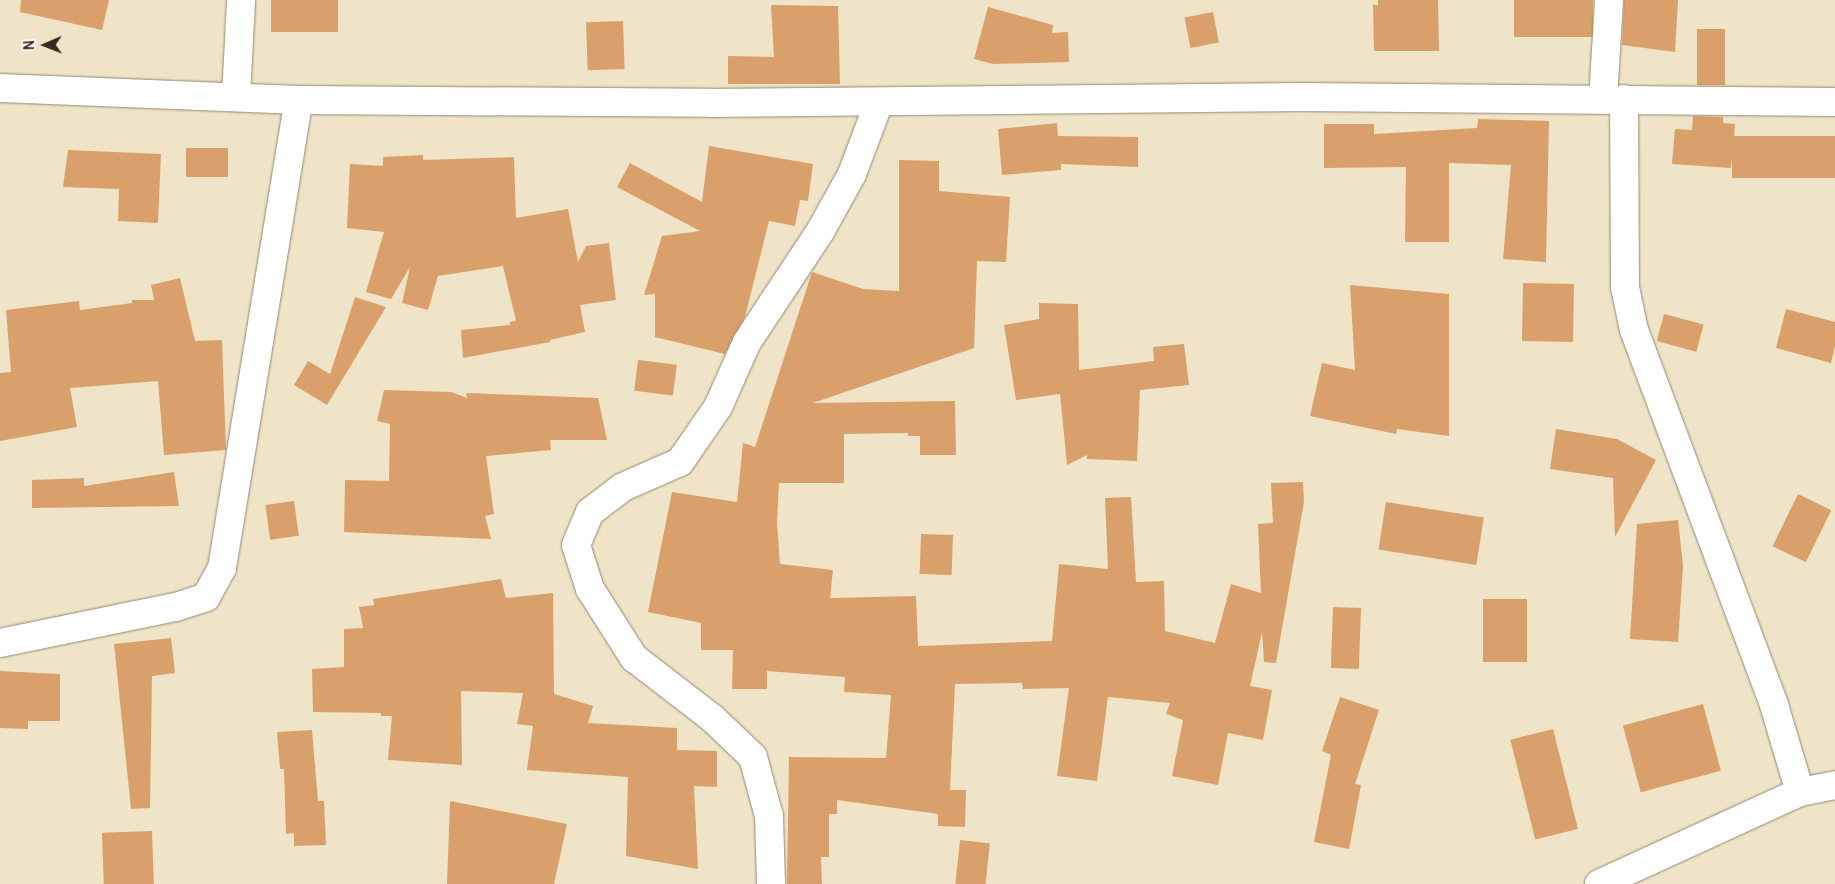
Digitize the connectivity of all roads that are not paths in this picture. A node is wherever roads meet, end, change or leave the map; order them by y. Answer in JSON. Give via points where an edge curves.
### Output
{"nodes":[{"id":1,"x":241,"y":0,"type":"edge"},
{"id":2,"x":1609,"y":0,"type":"edge"},
{"id":3,"x":0,"y":88,"type":"edge"},
{"id":4,"x":236,"y":97,"type":"junction"},
{"id":5,"x":1614,"y":99,"type":"junction"},
{"id":6,"x":299,"y":100,"type":"junction"},
{"id":7,"x":879,"y":102,"type":"junction"},
{"id":8,"x":1835,"y":102,"type":"edge"},
{"id":9,"x":0,"y":643,"type":"edge"},
{"id":10,"x":1835,"y":785,"type":"edge"},
{"id":11,"x":1800,"y":792,"type":"junction"},
{"id":12,"x":771,"y":884,"type":"edge"},
{"id":13,"x":1599,"y":884,"type":"edge"}],
"edges":[{"from":1,"to":4,"type":"street"},
{"from":2,"to":5,"type":"street"},
{"from":3,"to":4,"type":"street"},
{"from":4,"to":6,"type":"street"},
{"from":5,"to":7,"type":"street","via":[[1302,97]]},
{"from":5,"to":8,"type":"street"},
{"from":5,"to":11,"type":"street","via":[[1625,287],[1634,330],[1774,705]]},
{"from":6,"to":7,"type":"street"},
{"from":6,"to":9,"type":"street","via":[[222,568],[206,597],[176,607]]},
{"from":7,"to":12,"type":"street","via":[[852,174],[821,230],[747,342],[718,407],[680,462],[623,487],[590,512],[576,545],[590,589],[634,658],[712,718],[753,757],[769,816]]},
{"from":10,"to":11,"type":"street"},
{"from":11,"to":13,"type":"street"}]}
